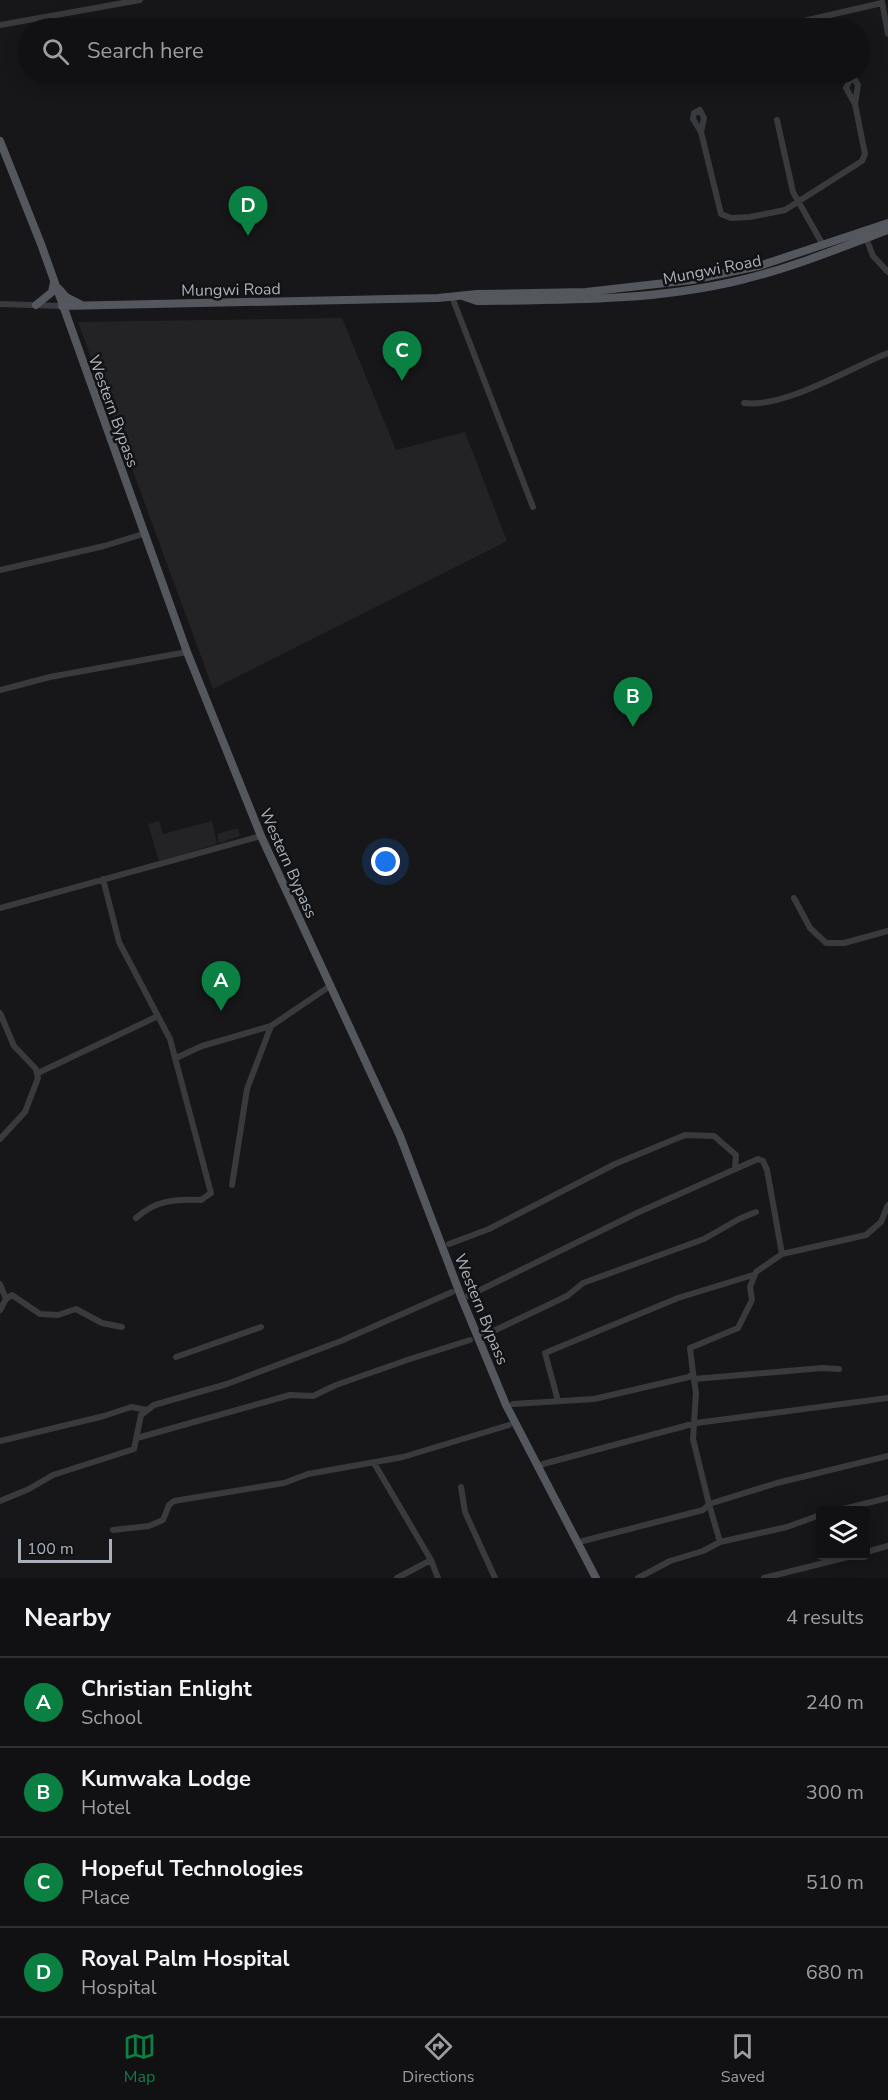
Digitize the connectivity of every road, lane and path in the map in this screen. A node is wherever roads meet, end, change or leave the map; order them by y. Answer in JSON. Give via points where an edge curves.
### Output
{"nodes":[{"id":1,"x":140,"y":0,"type":"edge"},
{"id":2,"x":882,"y":2,"type":"edge"},
{"id":3,"x":39,"y":18,"type":"edge"},
{"id":4,"x":815,"y":18,"type":"edge"},
{"id":5,"x":18,"y":22,"type":"edge"},
{"id":6,"x":0,"y":25,"type":"edge"},
{"id":7,"x":888,"y":34,"type":"edge"},
{"id":8,"x":855,"y":104,"type":"dead end"},
{"id":9,"x":777,"y":120,"type":"dead end"},
{"id":10,"x":701,"y":132,"type":"dead end"},
{"id":11,"x":0,"y":141,"type":"edge"},
{"id":12,"x":797,"y":202,"type":"junction"},
{"id":13,"x":888,"y":223,"type":"edge"},
{"id":14,"x":888,"y":230,"type":"edge"},
{"id":15,"x":866,"y":238,"type":"junction"},
{"id":16,"x":823,"y":245,"type":"junction"},
{"id":17,"x":888,"y":272,"type":"edge"},
{"id":18,"x":54,"y":282,"type":"junction"},
{"id":19,"x":452,"y":297,"type":"junction"},
{"id":20,"x":463,"y":297,"type":"junction"},
{"id":21,"x":0,"y":304,"type":"edge"},
{"id":22,"x":36,"y":305,"type":"junction"},
{"id":23,"x":83,"y":305,"type":"junction"},
{"id":24,"x":62,"y":306,"type":"junction"},
{"id":25,"x":69,"y":325,"type":"junction"},
{"id":26,"x":888,"y":353,"type":"edge"},
{"id":27,"x":744,"y":403,"type":"dead end"},
{"id":28,"x":533,"y":507,"type":"dead end"},
{"id":29,"x":143,"y":534,"type":"junction"},
{"id":30,"x":0,"y":570,"type":"edge"},
{"id":31,"x":187,"y":652,"type":"junction"},
{"id":32,"x":0,"y":690,"type":"edge"},
{"id":33,"x":261,"y":836,"type":"junction"},
{"id":34,"x":103,"y":879,"type":"junction"},
{"id":35,"x":795,"y":898,"type":"dead end"},
{"id":36,"x":0,"y":908,"type":"edge"},
{"id":37,"x":888,"y":931,"type":"edge"},
{"id":38,"x":330,"y":986,"type":"junction"},
{"id":39,"x":0,"y":1013,"type":"edge"},
{"id":40,"x":158,"y":1016,"type":"junction"},
{"id":41,"x":271,"y":1026,"type":"junction"},
{"id":42,"x":176,"y":1058,"type":"junction"},
{"id":43,"x":38,"y":1073,"type":"junction"},
{"id":44,"x":0,"y":1139,"type":"edge"},
{"id":45,"x":735,"y":1169,"type":"junction"},
{"id":46,"x":232,"y":1185,"type":"dead end"},
{"id":47,"x":888,"y":1205,"type":"edge"},
{"id":48,"x":756,"y":1212,"type":"dead end"},
{"id":49,"x":136,"y":1218,"type":"dead end"},
{"id":50,"x":449,"y":1244,"type":"dead end"},
{"id":51,"x":782,"y":1254,"type":"junction"},
{"id":52,"x":753,"y":1275,"type":"junction"},
{"id":53,"x":0,"y":1284,"type":"edge"},
{"id":54,"x":452,"y":1292,"type":"dead end"},
{"id":55,"x":468,"y":1296,"type":"dead end"},
{"id":56,"x":6,"y":1299,"type":"junction"},
{"id":57,"x":0,"y":1310,"type":"edge"},
{"id":58,"x":122,"y":1327,"type":"dead end"},
{"id":59,"x":261,"y":1327,"type":"dead end"},
{"id":60,"x":483,"y":1336,"type":"dead end"},
{"id":61,"x":470,"y":1340,"type":"dead end"},
{"id":62,"x":176,"y":1357,"type":"dead end"},
{"id":63,"x":839,"y":1369,"type":"dead end"},
{"id":64,"x":693,"y":1376,"type":"junction"},
{"id":65,"x":888,"y":1398,"type":"edge"},
{"id":66,"x":558,"y":1401,"type":"junction"},
{"id":67,"x":513,"y":1404,"type":"dead end"},
{"id":68,"x":147,"y":1410,"type":"junction"},
{"id":69,"x":696,"y":1423,"type":"junction"},
{"id":70,"x":509,"y":1425,"type":"dead end"},
{"id":71,"x":137,"y":1438,"type":"junction"},
{"id":72,"x":0,"y":1441,"type":"edge"},
{"id":73,"x":888,"y":1456,"type":"edge"},
{"id":74,"x":374,"y":1462,"type":"junction"},
{"id":75,"x":543,"y":1464,"type":"dead end"},
{"id":76,"x":461,"y":1487,"type":"dead end"},
{"id":77,"x":888,"y":1498,"type":"edge"},
{"id":78,"x":0,"y":1501,"type":"edge"},
{"id":79,"x":710,"y":1504,"type":"junction"},
{"id":80,"x":855,"y":1506,"type":"edge"},
{"id":81,"x":816,"y":1516,"type":"edge"},
{"id":82,"x":113,"y":1530,"type":"dead end"},
{"id":83,"x":583,"y":1541,"type":"dead end"},
{"id":84,"x":720,"y":1542,"type":"junction"},
{"id":85,"x":888,"y":1546,"type":"edge"},
{"id":86,"x":870,"y":1551,"type":"edge"},
{"id":87,"x":431,"y":1560,"type":"junction"},
{"id":88,"x":836,"y":1560,"type":"edge"},
{"id":89,"x":397,"y":1578,"type":"edge"},
{"id":90,"x":438,"y":1578,"type":"edge"},
{"id":91,"x":495,"y":1578,"type":"edge"},
{"id":92,"x":596,"y":1578,"type":"edge"},
{"id":93,"x":638,"y":1578,"type":"edge"},
{"id":94,"x":764,"y":1578,"type":"edge"}],
"edges":[{"from":1,"to":3,"type":"street"},
{"from":2,"to":4,"type":"street"},
{"from":2,"to":7,"type":"street"},
{"from":5,"to":6,"type":"street"},
{"from":8,"to":12,"type":"street","via":[[865,158]]},
{"from":9,"to":12,"type":"street"},
{"from":10,"to":12,"type":"street","via":[[722,214],[731,218],[750,217],[785,210]]},
{"from":11,"to":18,"type":"main road","name":"Western Bypass"},
{"from":12,"to":16,"type":"street"},
{"from":13,"to":16,"type":"main road","name":"Mungwi Road"},
{"from":14,"to":15,"type":"main road","name":"Mungwi Road"},
{"from":15,"to":17,"type":"street","via":[[873,255]]},
{"from":15,"to":20,"type":"main road","name":"Mungwi Road","via":[[762,275],[693,290],[588,300],[477,301]]},
{"from":16,"to":20,"type":"main road","name":"Mungwi Road","via":[[733,273],[692,280],[586,292]]},
{"from":18,"to":22,"type":"main road","via":[[52,292]]},
{"from":18,"to":23,"type":"main road","via":[[66,297]]},
{"from":18,"to":24,"type":"main road","name":"Western Bypass"},
{"from":19,"to":20,"type":"main road","name":"Mungwi Road"},
{"from":19,"to":23,"type":"main road","name":"Mungwi Road"},
{"from":19,"to":28,"type":"street"},
{"from":21,"to":22,"type":"street","name":"Mungwi Road"},
{"from":22,"to":24,"type":"street","name":"Mungwi Road"},
{"from":23,"to":24,"type":"main road","name":"Mungwi Road"},
{"from":23,"to":25,"type":"main road"},
{"from":24,"to":25,"type":"main road","name":"Western Bypass"},
{"from":25,"to":29,"type":"main road","name":"Western Bypass"},
{"from":26,"to":27,"type":"street","via":[[802,393],[760,404]]},
{"from":29,"to":30,"type":"street"},
{"from":29,"to":31,"type":"main road","name":"Western Bypass"},
{"from":31,"to":32,"type":"street"},
{"from":31,"to":33,"type":"main road","name":"Western Bypass"},
{"from":33,"to":34,"type":"street"},
{"from":33,"to":38,"type":"main road","name":"Western Bypass"},
{"from":34,"to":36,"type":"street"},
{"from":34,"to":40,"type":"street","via":[[119,942]]},
{"from":35,"to":37,"type":"street","via":[[810,928],[826,943],[844,944]]},
{"from":38,"to":41,"type":"street"},
{"from":38,"to":92,"type":"main road","name":"Western Bypass","via":[[400,1136],[506,1405]]},
{"from":39,"to":43,"type":"street","via":[[14,1046]]},
{"from":40,"to":42,"type":"street"},
{"from":40,"to":43,"type":"street"},
{"from":41,"to":42,"type":"street","via":[[202,1046]]},
{"from":41,"to":46,"type":"street","via":[[246,1089]]},
{"from":42,"to":49,"type":"street","via":[[211,1193],[201,1200],[167,1201]]},
{"from":43,"to":44,"type":"street","via":[[25,1112]]},
{"from":45,"to":50,"type":"street","via":[[736,1155],[714,1136],[686,1135],[615,1164],[489,1229]]},
{"from":45,"to":51,"type":"street","via":[[758,1159],[763,1161]]},
{"from":45,"to":55,"type":"street"},
{"from":47,"to":51,"type":"street","via":[[881,1222],[866,1235]]},
{"from":48,"to":60,"type":"street","via":[[704,1239],[584,1283],[567,1296]]},
{"from":51,"to":52,"type":"street"},
{"from":52,"to":64,"type":"street","via":[[752,1300],[738,1328],[690,1348]]},
{"from":52,"to":66,"type":"street","via":[[678,1298],[545,1353]]},
{"from":53,"to":56,"type":"street"},
{"from":54,"to":68,"type":"street","via":[[341,1341]]},
{"from":56,"to":57,"type":"street"},
{"from":56,"to":58,"type":"street","via":[[16,1296],[40,1314],[58,1315],[76,1309],[102,1323]]},
{"from":59,"to":62,"type":"street"},
{"from":61,"to":71,"type":"street","via":[[407,1359],[313,1396],[290,1395]]},
{"from":63,"to":64,"type":"street"},
{"from":64,"to":66,"type":"street","via":[[594,1399]]},
{"from":64,"to":69,"type":"street"},
{"from":65,"to":69,"type":"street"},
{"from":66,"to":67,"type":"street"},
{"from":68,"to":71,"type":"street","via":[[141,1415]]},
{"from":68,"to":72,"type":"street","via":[[131,1407]]},
{"from":69,"to":75,"type":"street"},
{"from":69,"to":79,"type":"street","via":[[693,1438]]},
{"from":70,"to":74,"type":"street"},
{"from":71,"to":78,"type":"street","via":[[134,1449],[53,1475]]},
{"from":73,"to":79,"type":"street"},
{"from":74,"to":82,"type":"street","via":[[308,1474],[284,1483],[174,1501],[163,1520],[149,1526]]},
{"from":74,"to":87,"type":"street"},
{"from":76,"to":91,"type":"street","via":[[465,1512]]},
{"from":77,"to":80,"type":"street"},
{"from":79,"to":83,"type":"street","via":[[703,1510]]},
{"from":79,"to":84,"type":"street"},
{"from":81,"to":84,"type":"street"},
{"from":84,"to":93,"type":"street","via":[[669,1561]]},
{"from":85,"to":86,"type":"street"},
{"from":87,"to":89,"type":"street"},
{"from":87,"to":90,"type":"street"},
{"from":88,"to":94,"type":"street"}]}
